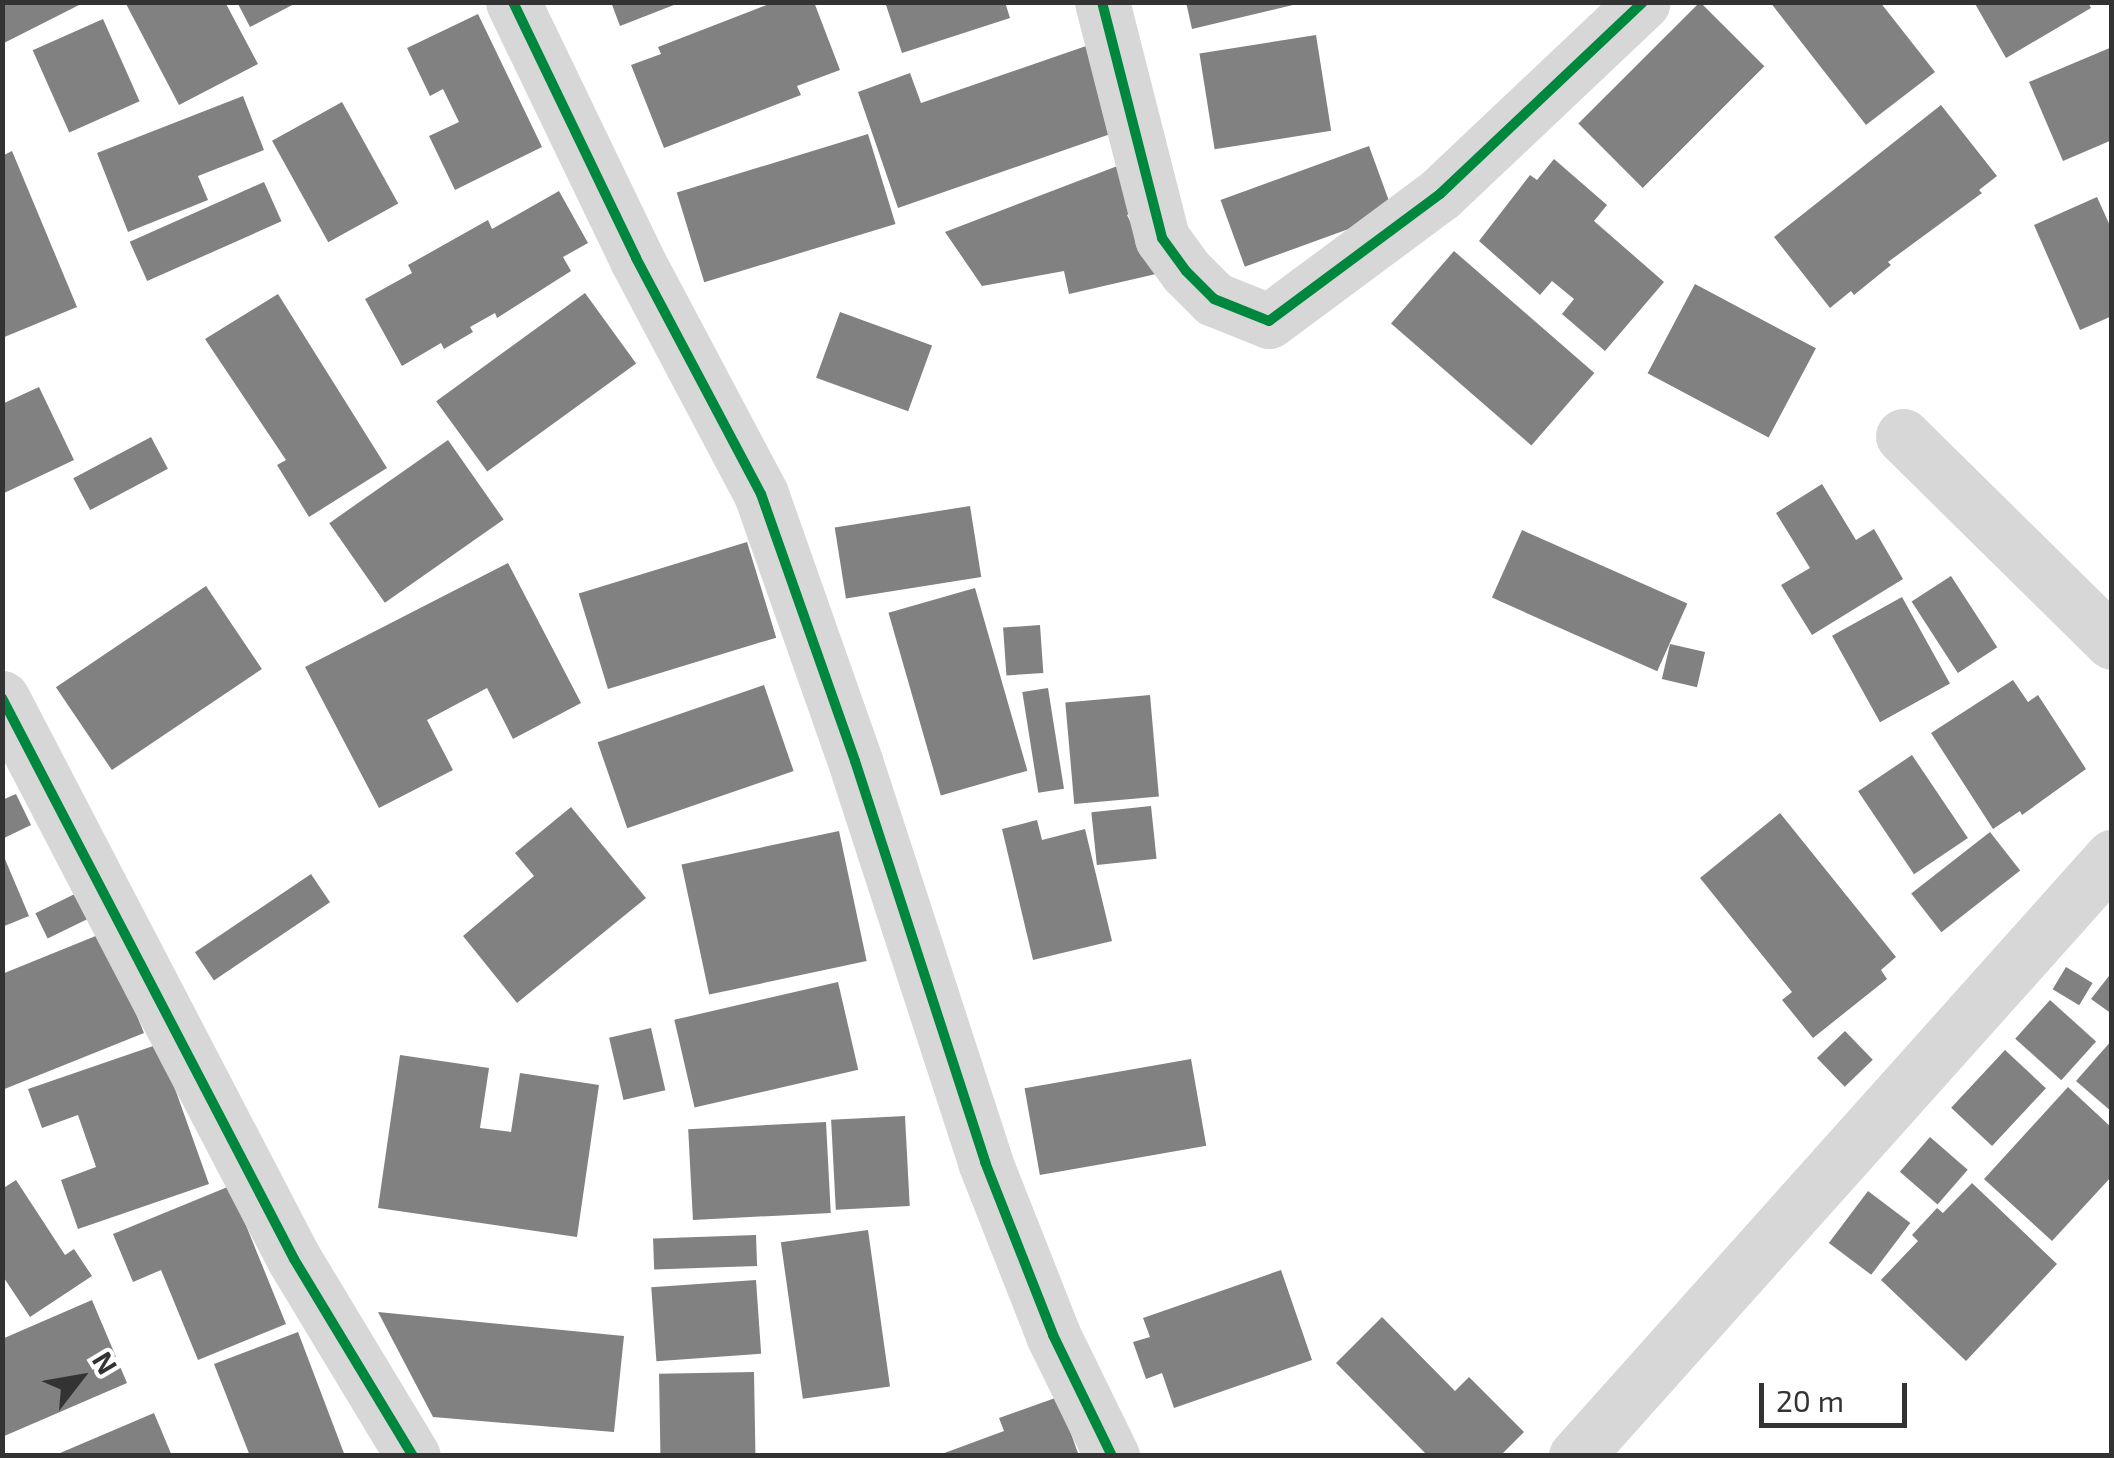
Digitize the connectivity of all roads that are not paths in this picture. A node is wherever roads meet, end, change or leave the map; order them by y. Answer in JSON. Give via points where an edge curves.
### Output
{"nodes":[{"id":1,"x":513,"y":2,"type":"edge"},
{"id":2,"x":1102,"y":2,"type":"edge"},
{"id":3,"x":1643,"y":2,"type":"edge"},
{"id":4,"x":1903,"y":436,"type":"dead end"},
{"id":5,"x":2112,"y":642,"type":"edge"},
{"id":6,"x":2,"y":698,"type":"edge"},
{"id":7,"x":2112,"y":857,"type":"edge"},
{"id":8,"x":1597,"y":1446,"type":"edge"},
{"id":9,"x":413,"y":1456,"type":"edge"},
{"id":10,"x":1112,"y":1456,"type":"edge"}],
"edges":[{"from":1,"to":10,"type":"street","via":[[636,258],[761,494],[986,1162],[1053,1336]]},
{"from":2,"to":3,"type":"street","via":[[1162,238],[1214,299],[1269,321],[1440,194]]},
{"from":4,"to":5,"type":"street"},
{"from":6,"to":9,"type":"street","via":[[294,1259]]},
{"from":7,"to":8,"type":"street"}]}
